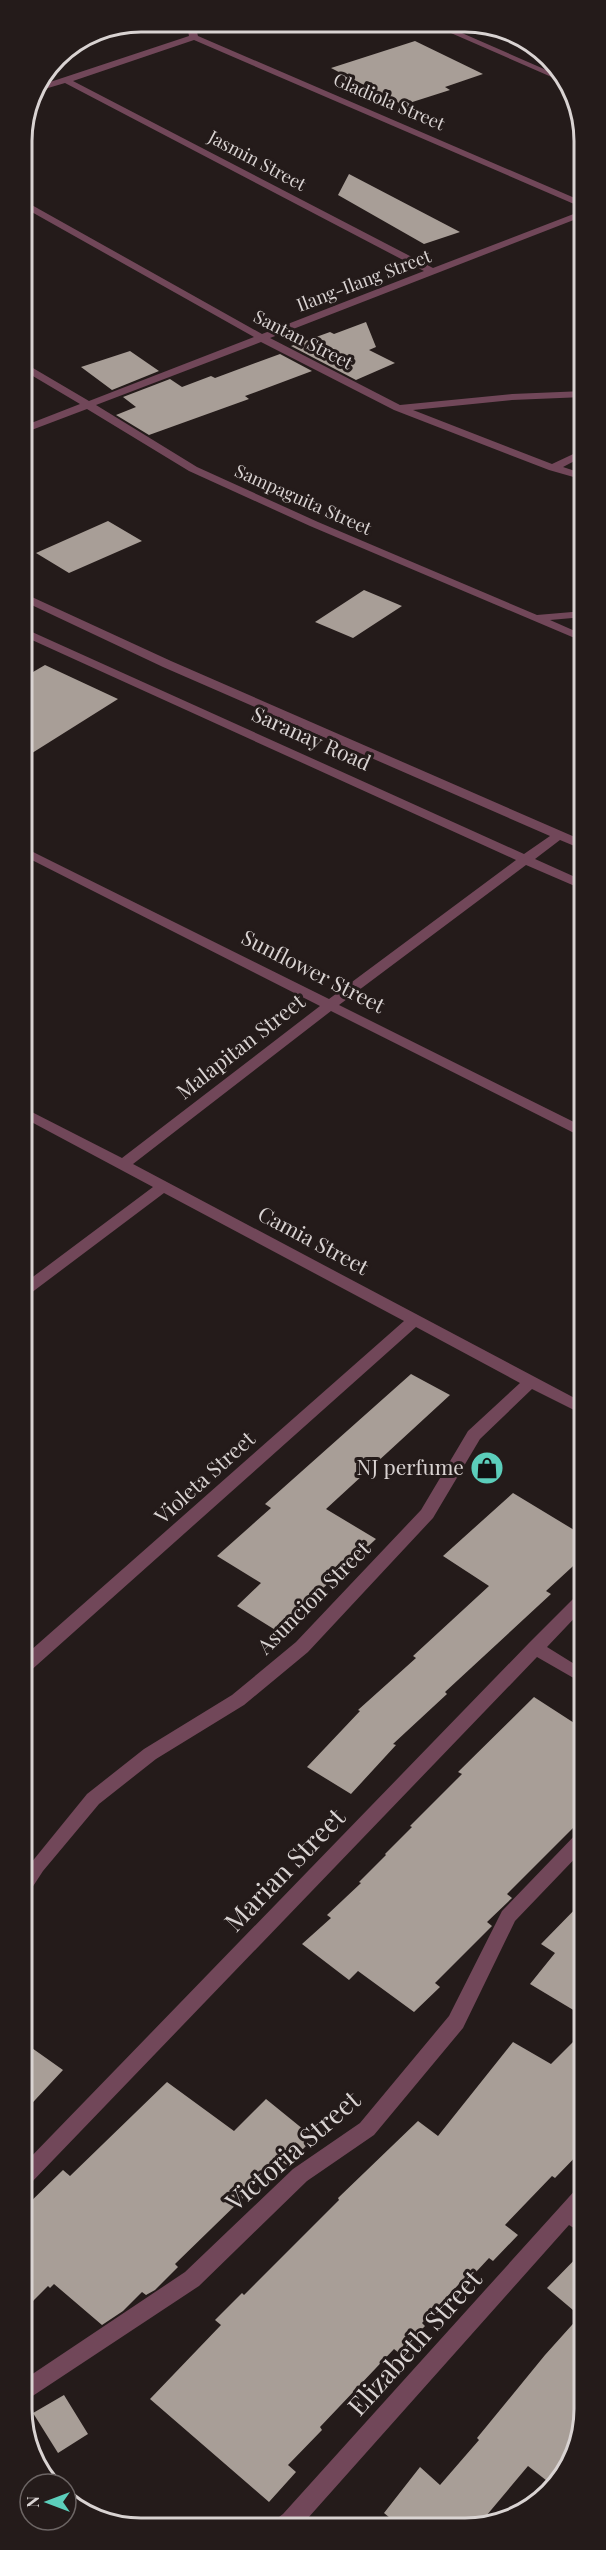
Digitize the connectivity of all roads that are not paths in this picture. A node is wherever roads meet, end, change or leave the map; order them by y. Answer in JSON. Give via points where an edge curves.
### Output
{"nodes":[{"id":1,"x":193,"y":32,"type":"edge"},
{"id":2,"x":453,"y":32,"type":"edge"},
{"id":3,"x":194,"y":37,"type":"junction"},
{"id":4,"x":554,"y":76,"type":"edge"},
{"id":5,"x":65,"y":80,"type":"junction"},
{"id":6,"x":46,"y":86,"type":"edge"},
{"id":7,"x":574,"y":201,"type":"edge"},
{"id":8,"x":32,"y":208,"type":"edge"},
{"id":9,"x":574,"y":217,"type":"edge"},
{"id":10,"x":433,"y":272,"type":"junction"},
{"id":11,"x":262,"y":338,"type":"junction"},
{"id":12,"x":32,"y":371,"type":"edge"},
{"id":13,"x":574,"y":394,"type":"edge"},
{"id":14,"x":90,"y":406,"type":"junction"},
{"id":15,"x":398,"y":408,"type":"junction"},
{"id":16,"x":32,"y":427,"type":"edge"},
{"id":17,"x":574,"y":457,"type":"edge"},
{"id":18,"x":553,"y":468,"type":"junction"},
{"id":19,"x":574,"y":474,"type":"edge"},
{"id":20,"x":32,"y":600,"type":"edge"},
{"id":21,"x":574,"y":615,"type":"edge"},
{"id":22,"x":538,"y":619,"type":"junction"},
{"id":23,"x":32,"y":635,"type":"edge"},
{"id":24,"x":574,"y":635,"type":"edge"},
{"id":25,"x":559,"y":835,"type":"junction"},
{"id":26,"x":574,"y":842,"type":"edge"},
{"id":27,"x":32,"y":855,"type":"edge"},
{"id":28,"x":525,"y":858,"type":"junction"},
{"id":29,"x":574,"y":881,"type":"edge"},
{"id":30,"x":331,"y":1004,"type":"junction"},
{"id":31,"x":32,"y":1116,"type":"edge"},
{"id":32,"x":574,"y":1127,"type":"edge"},
{"id":33,"x":123,"y":1164,"type":"junction"},
{"id":34,"x":163,"y":1186,"type":"junction"},
{"id":35,"x":32,"y":1284,"type":"edge"},
{"id":36,"x":416,"y":1319,"type":"junction"},
{"id":37,"x":531,"y":1381,"type":"junction"},
{"id":38,"x":574,"y":1405,"type":"edge"},
{"id":39,"x":574,"y":1608,"type":"edge"},
{"id":40,"x":535,"y":1648,"type":"junction"},
{"id":41,"x":32,"y":1659,"type":"edge"},
{"id":42,"x":574,"y":1671,"type":"edge"},
{"id":43,"x":574,"y":1847,"type":"edge"},
{"id":44,"x":32,"y":1874,"type":"edge"},
{"id":45,"x":32,"y":2169,"type":"edge"},
{"id":46,"x":574,"y":2206,"type":"edge"},
{"id":47,"x":568,"y":2213,"type":"junction"},
{"id":48,"x":574,"y":2218,"type":"edge"},
{"id":49,"x":32,"y":2386,"type":"edge"},
{"id":50,"x":293,"y":2518,"type":"edge"}],
"edges":[{"from":1,"to":3,"type":"street"},
{"from":2,"to":4,"type":"street"},
{"from":3,"to":5,"type":"street"},
{"from":3,"to":7,"type":"street","name":"Gladiola Street"},
{"from":5,"to":6,"type":"street"},
{"from":5,"to":10,"type":"street","name":"Jasmin Street"},
{"from":8,"to":11,"type":"street","name":"Santan Street"},
{"from":9,"to":10,"type":"street","name":"Ilang-Ilang Street"},
{"from":10,"to":11,"type":"street","name":"Ilang-Ilang Street"},
{"from":11,"to":14,"type":"street","name":"Ilang-Ilang Street"},
{"from":11,"to":15,"type":"street","name":"Santan Street"},
{"from":12,"to":14,"type":"street","name":"Sampaguita Street"},
{"from":13,"to":15,"type":"street"},
{"from":14,"to":16,"type":"street","name":"Ilang-Ilang Street"},
{"from":14,"to":22,"type":"street","name":"Sampaguita Street","via":[[193,470]]},
{"from":15,"to":18,"type":"street","name":"Santan Street"},
{"from":17,"to":18,"type":"street"},
{"from":18,"to":19,"type":"street","name":"Santan Street"},
{"from":20,"to":25,"type":"street","name":"Saranay Road","via":[[167,664]]},
{"from":21,"to":22,"type":"street"},
{"from":22,"to":24,"type":"street","name":"Sampaguita Street"},
{"from":23,"to":28,"type":"street","name":"Saranay Road"},
{"from":25,"to":26,"type":"street","name":"Saranay Road"},
{"from":25,"to":28,"type":"street","name":"Malapitan Street"},
{"from":27,"to":30,"type":"street","name":"Sunflower Street"},
{"from":28,"to":29,"type":"street","name":"Saranay Road"},
{"from":28,"to":30,"type":"street","name":"Malapitan Street"},
{"from":30,"to":32,"type":"street","name":"Sunflower Street"},
{"from":30,"to":33,"type":"street","name":"Malapitan Street"},
{"from":31,"to":33,"type":"street","name":"Camia Street"},
{"from":33,"to":34,"type":"street","name":"Camia Street"},
{"from":34,"to":35,"type":"street"},
{"from":34,"to":36,"type":"street","name":"Camia Street"},
{"from":36,"to":37,"type":"street","name":"Camia Street"},
{"from":36,"to":41,"type":"street","name":"Violeta Street"},
{"from":37,"to":38,"type":"street","name":"Camia Street"},
{"from":37,"to":44,"type":"street","name":"Asuncion Street","via":[[474,1435],[427,1514],[302,1647],[238,1700],[150,1754],[93,1799]]},
{"from":39,"to":40,"type":"street","name":"Marian Street"},
{"from":40,"to":42,"type":"street"},
{"from":40,"to":45,"type":"street","name":"Marian Street"},
{"from":43,"to":49,"type":"street","name":"Victoria Street","via":[[508,1916],[456,2022],[367,2128],[300,2175],[192,2279]]},
{"from":46,"to":47,"type":"street","name":"Elizabeth Street"},
{"from":47,"to":48,"type":"street"},
{"from":47,"to":50,"type":"street","name":"Elizabeth Street"}]}
